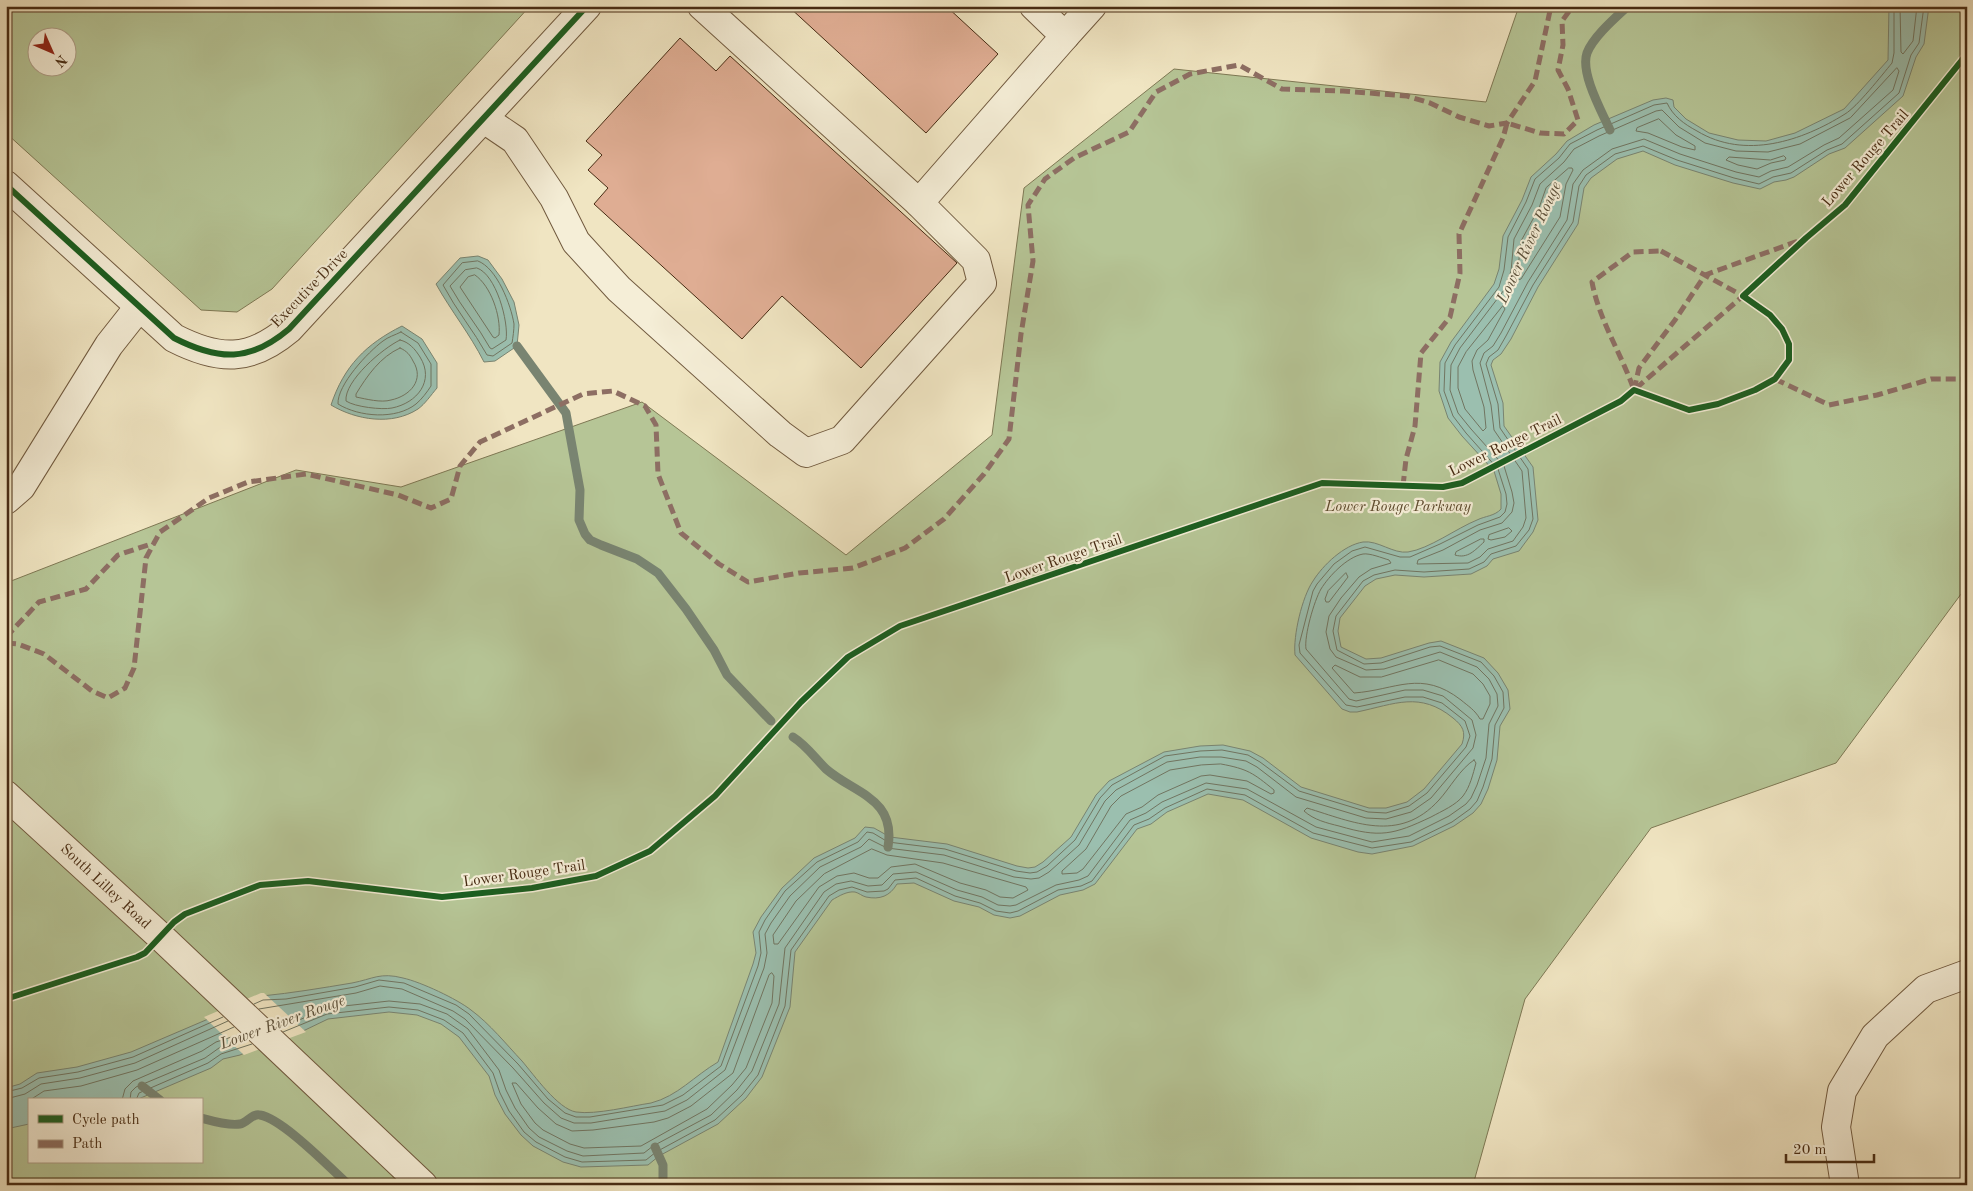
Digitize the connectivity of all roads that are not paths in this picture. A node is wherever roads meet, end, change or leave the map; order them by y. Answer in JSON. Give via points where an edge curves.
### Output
{"nodes":[{"id":1,"x":587,"y":6,"type":"edge"},
{"id":2,"x":702,"y":6,"type":"edge"},
{"id":3,"x":1034,"y":6,"type":"edge"},
{"id":4,"x":1092,"y":6,"type":"edge"},
{"id":5,"x":1065,"y":36,"type":"junction"},
{"id":6,"x":484,"y":119,"type":"junction"},
{"id":7,"x":6,"y":185,"type":"edge"},
{"id":8,"x":919,"y":203,"type":"junction"},
{"id":9,"x":139,"y":306,"type":"junction"},
{"id":10,"x":6,"y":500,"type":"edge"},
{"id":11,"x":6,"y":795,"type":"edge"},
{"id":12,"x":1967,"y":974,"type":"edge"},
{"id":13,"x":422,"y":1185,"type":"edge"},
{"id":14,"x":1844,"y":1185,"type":"edge"}],
"edges":[{"from":1,"to":6,"type":"street","name":"Executive Drive"},
{"from":2,"to":8,"type":"street"},
{"from":3,"to":5,"type":"street"},
{"from":4,"to":5,"type":"street"},
{"from":5,"to":8,"type":"street"},
{"from":6,"to":8,"type":"street","via":[[515,140],[554,198],[576,242],[618,289],[780,434],[806,453],[842,440],[982,283],[976,260]]},
{"from":6,"to":9,"type":"street","name":"Executive Drive","via":[[274,342],[234,355],[197,350],[174,338]]},
{"from":7,"to":9,"type":"street","name":"Executive Drive"},
{"from":9,"to":10,"type":"street","via":[[109,345],[21,487]]},
{"from":11,"to":13,"type":"street","name":"South Lilley Road"},
{"from":12,"to":14,"type":"street","via":[[1926,989],[1875,1036],[1842,1091],[1836,1127]]}]}
